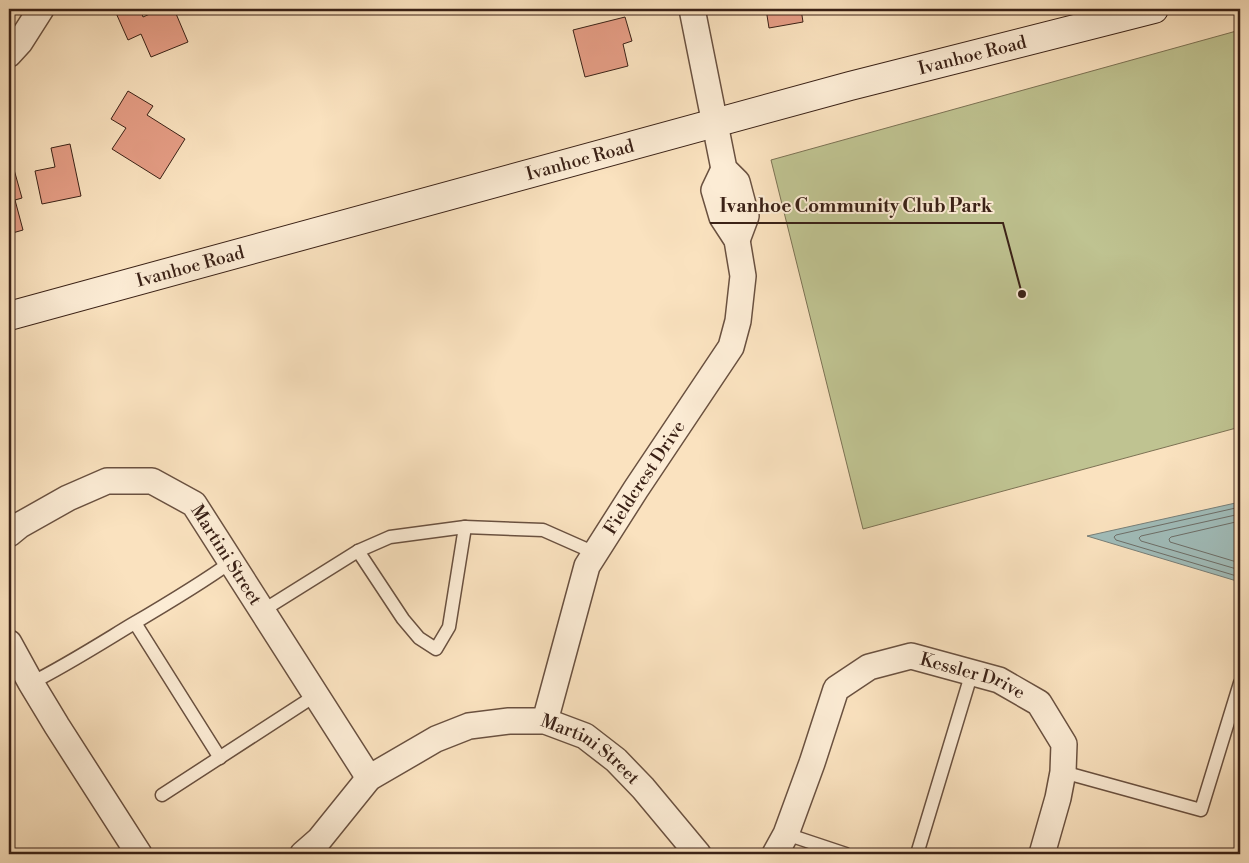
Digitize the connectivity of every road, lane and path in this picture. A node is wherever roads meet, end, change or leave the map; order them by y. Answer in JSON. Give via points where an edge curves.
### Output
{"nodes":[{"id":1,"x":41,"y":9,"type":"edge"},
{"id":2,"x":692,"y":9,"type":"edge"},
{"id":3,"x":1154,"y":9,"type":"edge"},
{"id":4,"x":9,"y":54,"type":"edge"},
{"id":5,"x":714,"y":124,"type":"junction"},
{"id":6,"x":9,"y":316,"type":"edge"},
{"id":7,"x":465,"y":527,"type":"junction"},
{"id":8,"x":9,"y":534,"type":"edge"},
{"id":9,"x":358,"y":551,"type":"junction"},
{"id":10,"x":595,"y":553,"type":"junction"},
{"id":11,"x":232,"y":562,"type":"junction"},
{"id":12,"x":262,"y":612,"type":"junction"},
{"id":13,"x":135,"y":623,"type":"junction"},
{"id":14,"x":9,"y":642,"type":"edge"},
{"id":15,"x":972,"y":672,"type":"junction"},
{"id":16,"x":31,"y":683,"type":"junction"},
{"id":17,"x":1240,"y":683,"type":"edge"},
{"id":18,"x":316,"y":695,"type":"junction"},
{"id":19,"x":545,"y":721,"type":"junction"},
{"id":20,"x":220,"y":758,"type":"junction"},
{"id":21,"x":1063,"y":772,"type":"junction"},
{"id":22,"x":369,"y":778,"type":"junction"},
{"id":23,"x":162,"y":795,"type":"dead end"},
{"id":24,"x":781,"y":844,"type":"edge"},
{"id":25,"x":139,"y":854,"type":"edge"},
{"id":26,"x":303,"y":854,"type":"edge"},
{"id":27,"x":698,"y":854,"type":"edge"},
{"id":28,"x":846,"y":854,"type":"edge"},
{"id":29,"x":917,"y":854,"type":"edge"},
{"id":30,"x":1042,"y":854,"type":"edge"}],
"edges":[{"from":1,"to":4,"type":"street"},
{"from":2,"to":5,"type":"street"},
{"from":3,"to":5,"type":"main road","name":"Ivanhoe Road"},
{"from":5,"to":6,"type":"main road","name":"Ivanhoe Road"},
{"from":5,"to":10,"type":"street","name":"Fieldcrest Drive","via":[[724,169],[737,182],[746,216],[737,240],[743,276],[738,321],[731,347]]},
{"from":7,"to":9,"type":"lane","via":[[390,537]]},
{"from":7,"to":9,"type":"lane","via":[[449,627],[436,649],[419,638],[403,620]]},
{"from":7,"to":10,"type":"lane","via":[[543,530]]},
{"from":8,"to":11,"type":"street","name":"Martini Street","via":[[68,498],[107,481],[152,481],[194,504]]},
{"from":9,"to":12,"type":"lane"},
{"from":10,"to":19,"type":"street","name":"Fieldcrest Drive","via":[[586,566]]},
{"from":11,"to":12,"type":"street","name":"Martini Street"},
{"from":11,"to":13,"type":"lane"},
{"from":12,"to":18,"type":"street","name":"Martini Street"},
{"from":13,"to":16,"type":"lane"},
{"from":13,"to":20,"type":"lane"},
{"from":14,"to":16,"type":"street"},
{"from":15,"to":21,"type":"street","name":"Kessler Drive","via":[[999,680],[1039,703],[1064,744]]},
{"from":15,"to":24,"type":"street","name":"Kessler Drive","via":[[911,656],[869,667],[836,689]]},
{"from":15,"to":29,"type":"lane"},
{"from":16,"to":25,"type":"street"},
{"from":17,"to":21,"type":"lane","via":[[1201,810]]},
{"from":18,"to":20,"type":"lane"},
{"from":18,"to":22,"type":"street","name":"Martini Street"},
{"from":19,"to":22,"type":"street","name":"Martini Street","via":[[469,726],[436,739]]},
{"from":19,"to":27,"type":"street","name":"Martini Street","via":[[585,736],[616,760]]},
{"from":20,"to":23,"type":"lane"},
{"from":21,"to":30,"type":"street","name":"Kessler Drive"},
{"from":22,"to":26,"type":"street","name":"Martini Street","via":[[319,840]]},
{"from":24,"to":28,"type":"lane"}]}
